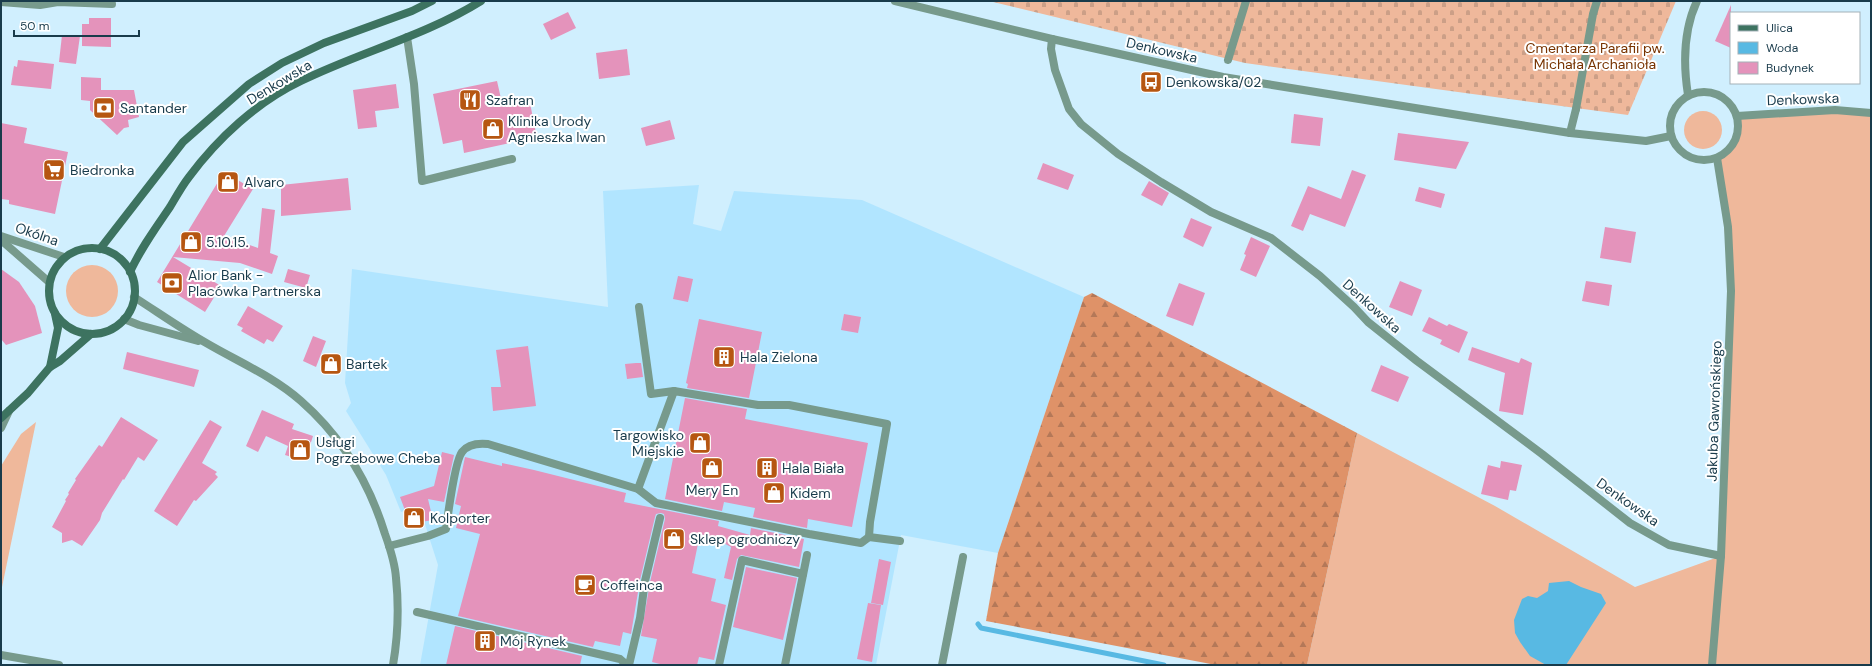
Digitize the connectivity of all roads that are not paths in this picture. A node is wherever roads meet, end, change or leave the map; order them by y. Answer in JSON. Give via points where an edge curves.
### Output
{"nodes":[{"id":1,"x":432,"y":1,"type":"edge"},
{"id":2,"x":481,"y":1,"type":"edge"},
{"id":3,"x":895,"y":1,"type":"edge"},
{"id":4,"x":1246,"y":1,"type":"edge"},
{"id":5,"x":1597,"y":1,"type":"edge"},
{"id":6,"x":1697,"y":1,"type":"edge"},
{"id":7,"x":1,"y":2,"type":"edge"},
{"id":8,"x":58,"y":2,"type":"edge"},
{"id":9,"x":112,"y":4,"type":"dead end"},
{"id":10,"x":407,"y":37,"type":"junction"},
{"id":11,"x":1052,"y":39,"type":"junction"},
{"id":12,"x":1228,"y":60,"type":"dead end"},
{"id":13,"x":1688,"y":95,"type":"junction"},
{"id":14,"x":1871,"y":113,"type":"edge"},
{"id":15,"x":1737,"y":116,"type":"junction"},
{"id":16,"x":1570,"y":133,"type":"junction"},
{"id":17,"x":1671,"y":136,"type":"junction"},
{"id":18,"x":1717,"y":158,"type":"junction"},
{"id":19,"x":512,"y":159,"type":"dead end"},
{"id":20,"x":1,"y":236,"type":"edge"},
{"id":21,"x":1,"y":240,"type":"edge"},
{"id":22,"x":100,"y":248,"type":"junction"},
{"id":23,"x":64,"y":257,"type":"junction"},
{"id":24,"x":130,"y":272,"type":"junction"},
{"id":25,"x":49,"y":282,"type":"junction"},
{"id":26,"x":134,"y":297,"type":"junction"},
{"id":27,"x":639,"y":307,"type":"dead end"},
{"id":28,"x":55,"y":314,"type":"junction"},
{"id":29,"x":124,"y":319,"type":"junction"},
{"id":30,"x":91,"y":334,"type":"junction"},
{"id":31,"x":208,"y":344,"type":"junction"},
{"id":32,"x":50,"y":366,"type":"junction"},
{"id":33,"x":674,"y":391,"type":"junction"},
{"id":34,"x":9,"y":411,"type":"junction"},
{"id":35,"x":1,"y":418,"type":"edge"},
{"id":36,"x":1,"y":428,"type":"edge"},
{"id":37,"x":638,"y":489,"type":"junction"},
{"id":38,"x":660,"y":518,"type":"dead end"},
{"id":39,"x":869,"y":537,"type":"junction"},
{"id":40,"x":900,"y":541,"type":"dead end"},
{"id":41,"x":389,"y":546,"type":"junction"},
{"id":42,"x":806,"y":555,"type":"dead end"},
{"id":43,"x":963,"y":556,"type":"dead end"},
{"id":44,"x":1721,"y":556,"type":"junction"},
{"id":45,"x":803,"y":574,"type":"junction"},
{"id":46,"x":417,"y":612,"type":"dead end"},
{"id":47,"x":1,"y":654,"type":"edge"},
{"id":48,"x":59,"y":665,"type":"edge"},
{"id":49,"x":393,"y":665,"type":"edge"},
{"id":50,"x":628,"y":665,"type":"edge"},
{"id":51,"x":719,"y":665,"type":"edge"},
{"id":52,"x":785,"y":665,"type":"edge"},
{"id":53,"x":942,"y":665,"type":"edge"},
{"id":54,"x":1712,"y":665,"type":"edge"}],
"edges":[{"from":1,"to":22,"type":"main road","name":"Denkowska","via":[[412,12],[324,44],[282,63],[249,84],[183,142]]},
{"from":2,"to":10,"type":"main road","name":"Denkowska","via":[[464,12]]},
{"from":3,"to":11,"type":"street","name":"Denkowska"},
{"from":4,"to":12,"type":"street"},
{"from":5,"to":16,"type":"street"},
{"from":6,"to":13,"type":"street","via":[[1686,31],[1684,70]]},
{"from":7,"to":8,"type":"street","via":[[40,5]]},
{"from":8,"to":9,"type":"street"},
{"from":10,"to":19,"type":"street","via":[[414,84],[422,181]]},
{"from":10,"to":24,"type":"main road","name":"Denkowska","via":[[300,81],[264,103],[242,121],[215,145],[189,177],[149,236]]},
{"from":11,"to":16,"type":"street","name":"Denkowska","via":[[1223,77]]},
{"from":11,"to":44,"type":"street","name":"Denkowska","via":[[1055,70],[1069,110],[1081,124],[1118,154],[1211,212],[1271,238],[1320,276],[1368,322],[1417,361],[1630,523],[1669,544]]},
{"from":13,"to":15,"type":"street","via":[[1711,92],[1723,97]]},
{"from":13,"to":17,"type":"street","via":[[1678,102],[1672,113],[1669,124]]},
{"from":14,"to":15,"type":"street","name":"Denkowska","via":[[1828,110]]},
{"from":15,"to":18,"type":"street","via":[[1736,140],[1729,150]]},
{"from":16,"to":17,"type":"street","name":"Denkowska","via":[[1646,141]]},
{"from":17,"to":18,"type":"street","via":[[1676,147],[1685,155],[1696,160]]},
{"from":18,"to":44,"type":"street","name":"Jakuba Gawrońskiego","via":[[1728,227],[1731,291]]},
{"from":20,"to":23,"type":"street","name":"Okólna"},
{"from":21,"to":25,"type":"street","name":"Okólna"},
{"from":22,"to":23,"type":"main road","via":[[75,251]]},
{"from":22,"to":24,"type":"main road","via":[[118,257]]},
{"from":23,"to":25,"type":"main road","via":[[55,268]]},
{"from":24,"to":26,"type":"main road","via":[[134,284]]},
{"from":25,"to":28,"type":"main road","via":[[49,297]]},
{"from":26,"to":29,"type":"main road"},
{"from":26,"to":31,"type":"street"},
{"from":27,"to":33,"type":"street","via":[[650,394]]},
{"from":28,"to":30,"type":"main road","via":[[64,324],[77,331]]},
{"from":28,"to":32,"type":"main road","via":[[58,328]]},
{"from":29,"to":30,"type":"main road","via":[[109,329]]},
{"from":29,"to":31,"type":"street"},
{"from":30,"to":32,"type":"main road"},
{"from":31,"to":41,"type":"street","via":[[301,400],[331,431],[353,460],[367,486]]},
{"from":32,"to":34,"type":"main road"},
{"from":33,"to":37,"type":"street"},
{"from":33,"to":39,"type":"street","via":[[758,405],[789,405],[887,424]]},
{"from":34,"to":35,"type":"main road"},
{"from":34,"to":36,"type":"street"},
{"from":37,"to":39,"type":"street","via":[[656,503],[862,543]]},
{"from":37,"to":41,"type":"street","via":[[479,443],[467,447],[459,458],[446,529]]},
{"from":38,"to":50,"type":"street"},
{"from":39,"to":40,"type":"street"},
{"from":41,"to":49,"type":"street","via":[[396,576],[398,612]]},
{"from":42,"to":45,"type":"street"},
{"from":43,"to":53,"type":"street"},
{"from":44,"to":54,"type":"street","name":"Jakuba Gawrońskiego"},
{"from":45,"to":51,"type":"street","via":[[742,560]]},
{"from":45,"to":52,"type":"street"},
{"from":46,"to":50,"type":"street","via":[[620,659]]},
{"from":47,"to":48,"type":"street"}]}
